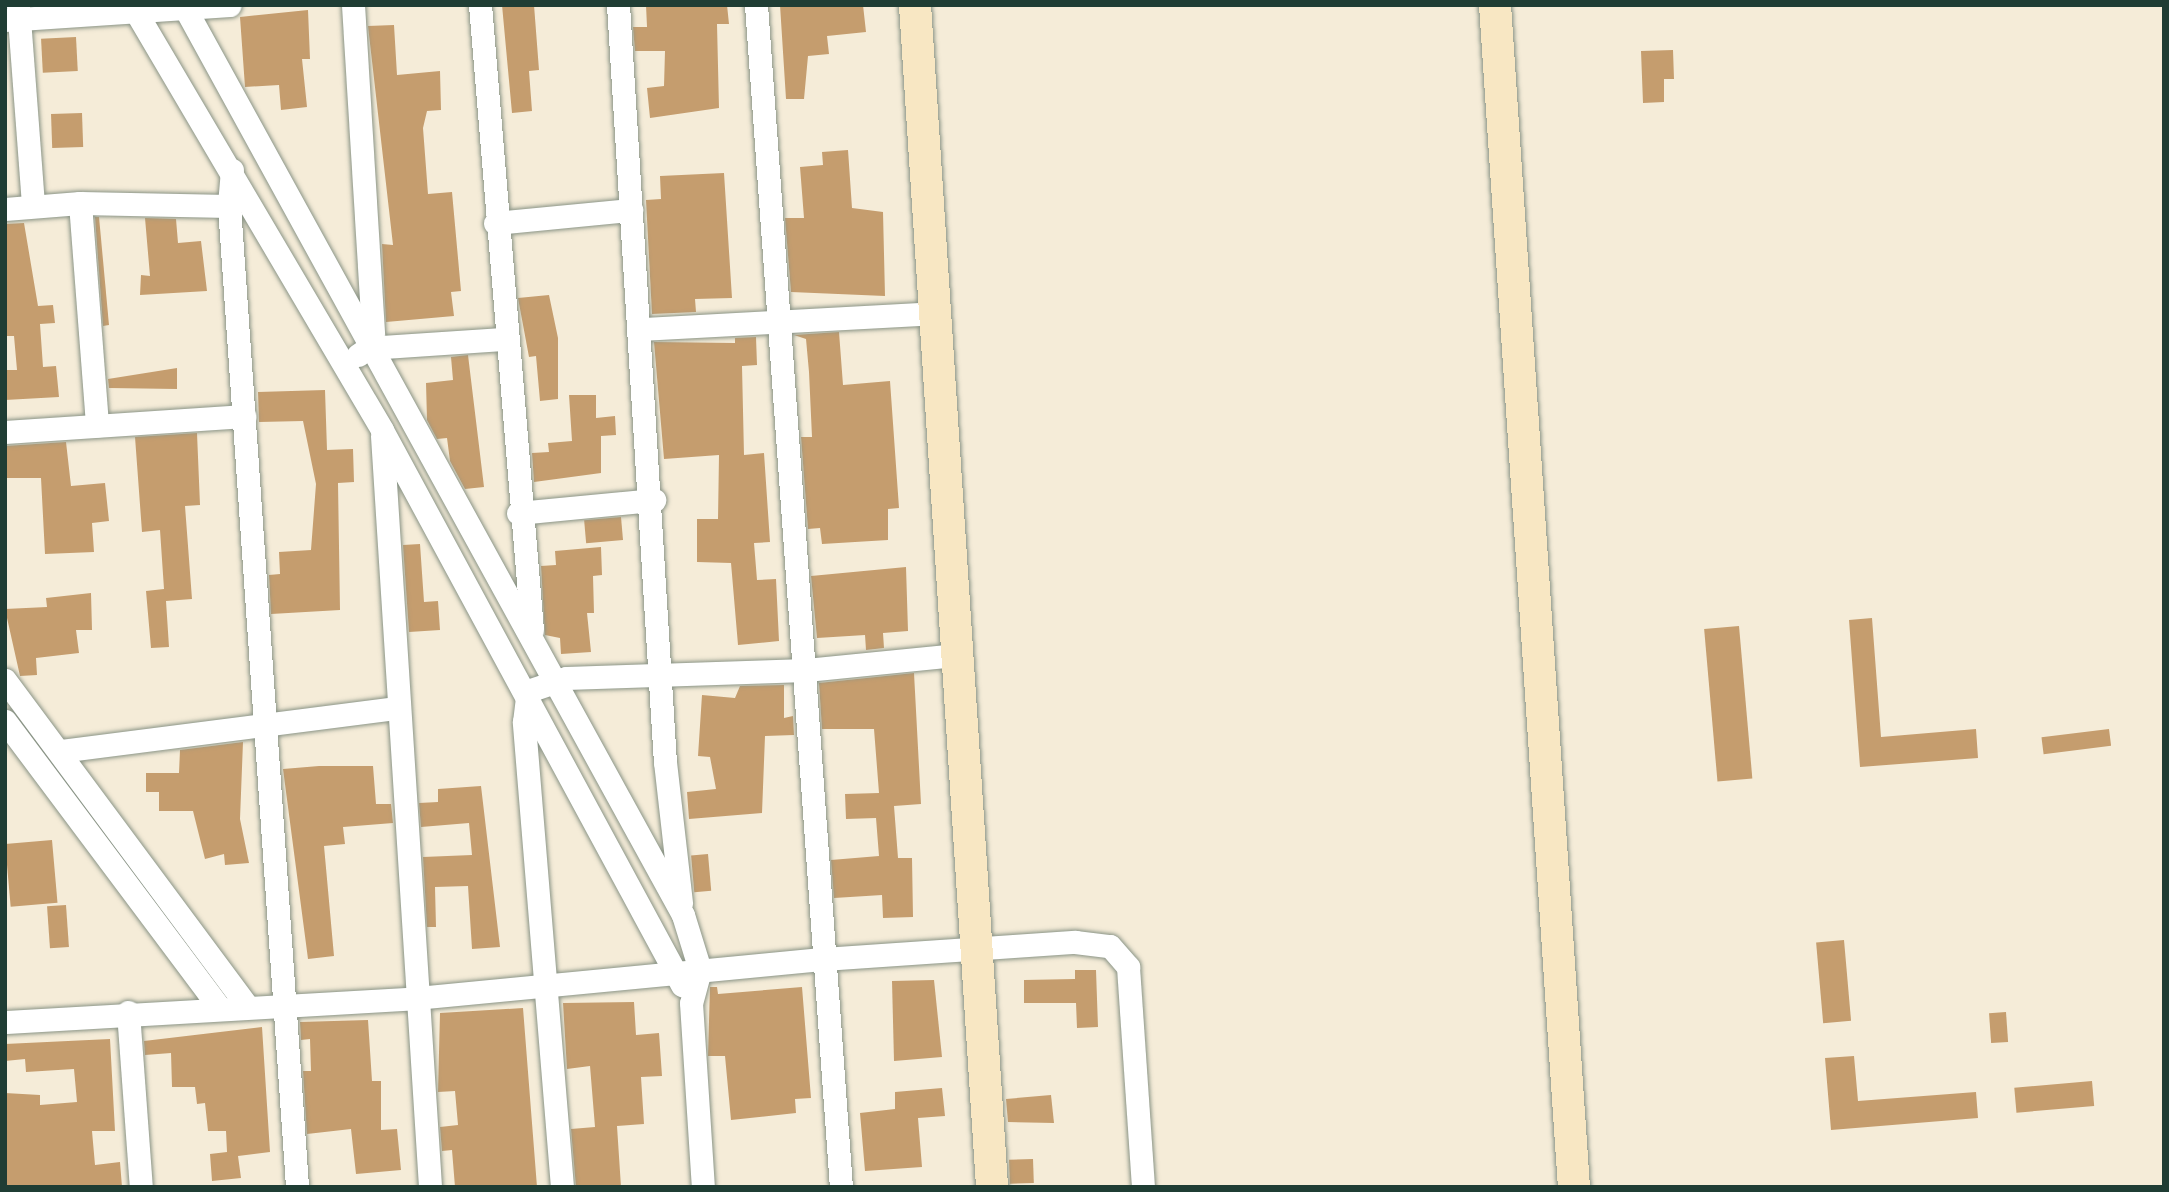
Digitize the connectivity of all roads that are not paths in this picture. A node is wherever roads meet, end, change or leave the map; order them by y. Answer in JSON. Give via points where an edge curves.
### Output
{"nodes":[{"id":1,"x":353,"y":5,"type":"edge"},
{"id":2,"x":480,"y":5,"type":"edge"},
{"id":3,"x":618,"y":5,"type":"edge"},
{"id":4,"x":756,"y":5,"type":"edge"},
{"id":5,"x":915,"y":5,"type":"edge"},
{"id":6,"x":1495,"y":5,"type":"edge"},
{"id":7,"x":218,"y":6,"type":"edge"},
{"id":8,"x":185,"y":8,"type":"junction"},
{"id":9,"x":97,"y":10,"type":"edge"},
{"id":10,"x":136,"y":12,"type":"junction"},
{"id":11,"x":14,"y":14,"type":"edge"},
{"id":12,"x":232,"y":170,"type":"junction"},
{"id":13,"x":80,"y":203,"type":"junction"},
{"id":14,"x":33,"y":204,"type":"junction"},
{"id":15,"x":229,"y":206,"type":"junction"},
{"id":16,"x":5,"y":209,"type":"edge"},
{"id":17,"x":631,"y":209,"type":"junction"},
{"id":18,"x":495,"y":223,"type":"junction"},
{"id":19,"x":936,"y":313,"type":"junction"},
{"id":20,"x":778,"y":323,"type":"junction"},
{"id":21,"x":642,"y":329,"type":"junction"},
{"id":22,"x":503,"y":339,"type":"junction"},
{"id":23,"x":372,"y":347,"type":"junction"},
{"id":24,"x":341,"y":368,"type":"junction"},
{"id":25,"x":244,"y":416,"type":"junction"},
{"id":26,"x":97,"y":425,"type":"junction"},
{"id":27,"x":382,"y":430,"type":"junction"},
{"id":28,"x":5,"y":432,"type":"edge"},
{"id":29,"x":654,"y":500,"type":"junction"},
{"id":30,"x":518,"y":513,"type":"junction"},
{"id":31,"x":532,"y":640,"type":"junction"},
{"id":32,"x":957,"y":655,"type":"junction"},
{"id":33,"x":806,"y":670,"type":"junction"},
{"id":34,"x":661,"y":674,"type":"junction"},
{"id":35,"x":5,"y":680,"type":"edge"},
{"id":36,"x":553,"y":680,"type":"junction"},
{"id":37,"x":528,"y":691,"type":"junction"},
{"id":38,"x":395,"y":708,"type":"junction"},
{"id":39,"x":5,"y":721,"type":"edge"},
{"id":40,"x":263,"y":730,"type":"junction"},
{"id":41,"x":61,"y":751,"type":"junction"},
{"id":42,"x":683,"y":915,"type":"junction"},
{"id":43,"x":977,"y":948,"type":"junction"},
{"id":44,"x":823,"y":959,"type":"junction"},
{"id":45,"x":700,"y":970,"type":"junction"},
{"id":46,"x":675,"y":972,"type":"junction"},
{"id":47,"x":549,"y":985,"type":"junction"},
{"id":48,"x":416,"y":998,"type":"junction"},
{"id":49,"x":691,"y":1003,"type":"junction"},
{"id":50,"x":284,"y":1006,"type":"junction"},
{"id":51,"x":219,"y":1007,"type":"junction"},
{"id":52,"x":248,"y":1007,"type":"junction"},
{"id":53,"x":128,"y":1012,"type":"junction"},
{"id":54,"x":5,"y":1022,"type":"edge"},
{"id":55,"x":141,"y":1187,"type":"edge"},
{"id":56,"x":297,"y":1187,"type":"edge"},
{"id":57,"x":430,"y":1187,"type":"edge"},
{"id":58,"x":562,"y":1187,"type":"edge"},
{"id":59,"x":703,"y":1187,"type":"edge"},
{"id":60,"x":841,"y":1187,"type":"edge"},
{"id":61,"x":992,"y":1187,"type":"edge"},
{"id":62,"x":1143,"y":1187,"type":"edge"},
{"id":63,"x":1574,"y":1187,"type":"edge"}],
"edges":[{"from":1,"to":23,"type":"street"},
{"from":2,"to":18,"type":"street"},
{"from":3,"to":17,"type":"street"},
{"from":4,"to":20,"type":"street"},
{"from":5,"to":19,"type":"street"},
{"from":6,"to":63,"type":"street"},
{"from":7,"to":8,"type":"street"},
{"from":8,"to":10,"type":"street"},
{"from":8,"to":23,"type":"street"},
{"from":9,"to":10,"type":"street"},
{"from":9,"to":11,"type":"street"},
{"from":10,"to":12,"type":"street"},
{"from":11,"to":14,"type":"street"},
{"from":12,"to":15,"type":"street"},
{"from":12,"to":24,"type":"street"},
{"from":13,"to":14,"type":"street"},
{"from":13,"to":15,"type":"street"},
{"from":13,"to":26,"type":"street"},
{"from":14,"to":16,"type":"street"},
{"from":15,"to":25,"type":"street"},
{"from":17,"to":18,"type":"street"},
{"from":17,"to":21,"type":"street"},
{"from":18,"to":22,"type":"street"},
{"from":19,"to":20,"type":"street"},
{"from":19,"to":32,"type":"street"},
{"from":20,"to":21,"type":"street"},
{"from":20,"to":33,"type":"street"},
{"from":21,"to":29,"type":"street"},
{"from":22,"to":23,"type":"street"},
{"from":22,"to":30,"type":"street"},
{"from":23,"to":24,"type":"street"},
{"from":23,"to":31,"type":"street"},
{"from":24,"to":27,"type":"street"},
{"from":25,"to":26,"type":"street"},
{"from":25,"to":40,"type":"street"},
{"from":26,"to":28,"type":"street"},
{"from":27,"to":37,"type":"street"},
{"from":27,"to":38,"type":"street"},
{"from":29,"to":30,"type":"street"},
{"from":29,"to":34,"type":"street"},
{"from":30,"to":31,"type":"street"},
{"from":31,"to":36,"type":"street"},
{"from":32,"to":33,"type":"street"},
{"from":32,"to":43,"type":"street"},
{"from":33,"to":34,"type":"street"},
{"from":33,"to":44,"type":"street"},
{"from":34,"to":36,"type":"street"},
{"from":34,"to":42,"type":"street"},
{"from":35,"to":41,"type":"street"},
{"from":36,"to":37,"type":"street"},
{"from":36,"to":42,"type":"street"},
{"from":37,"to":46,"type":"street"},
{"from":37,"to":47,"type":"street","via":[[524,722]]},
{"from":38,"to":40,"type":"street"},
{"from":38,"to":48,"type":"street"},
{"from":39,"to":51,"type":"street"},
{"from":40,"to":41,"type":"street"},
{"from":40,"to":50,"type":"street"},
{"from":41,"to":52,"type":"street"},
{"from":42,"to":45,"type":"street"},
{"from":43,"to":44,"type":"street"},
{"from":43,"to":61,"type":"street"},
{"from":43,"to":62,"type":"street","via":[[1110,946],[1128,967]]},
{"from":44,"to":45,"type":"street"},
{"from":44,"to":60,"type":"street"},
{"from":45,"to":46,"type":"street"},
{"from":45,"to":49,"type":"street"},
{"from":46,"to":47,"type":"street"},
{"from":46,"to":49,"type":"street"},
{"from":47,"to":48,"type":"street"},
{"from":47,"to":58,"type":"street"},
{"from":48,"to":50,"type":"street"},
{"from":48,"to":57,"type":"street"},
{"from":49,"to":59,"type":"street"},
{"from":50,"to":52,"type":"street"},
{"from":50,"to":56,"type":"street"},
{"from":51,"to":52,"type":"street"},
{"from":51,"to":53,"type":"street"},
{"from":53,"to":54,"type":"street"},
{"from":53,"to":55,"type":"street"}]}
